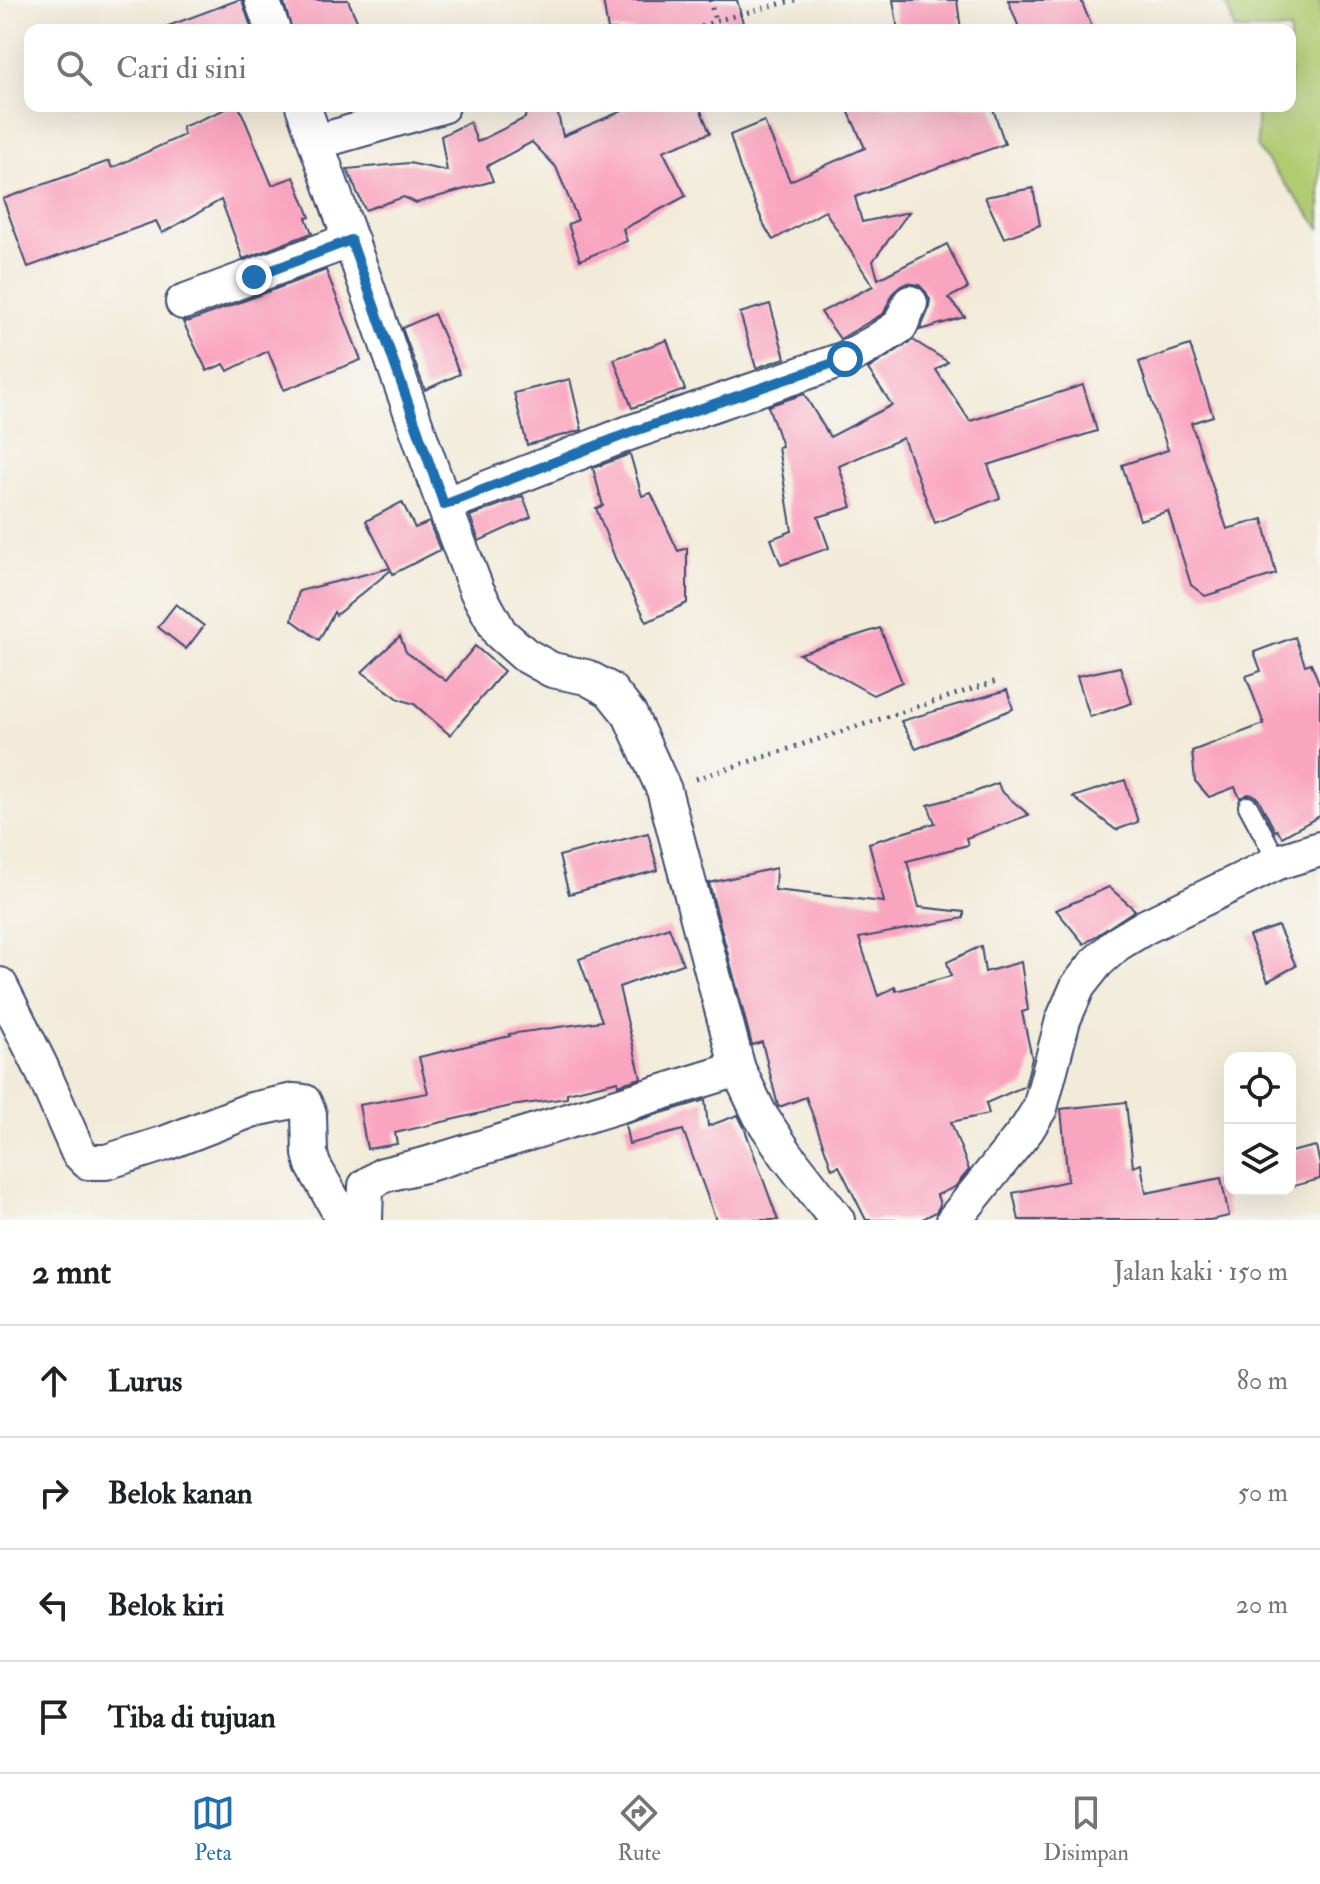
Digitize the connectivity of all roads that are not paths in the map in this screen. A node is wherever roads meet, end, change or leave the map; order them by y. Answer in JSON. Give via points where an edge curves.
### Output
{"nodes":[{"id":1,"x":262,"y":0,"type":"edge"},
{"id":2,"x":271,"y":24,"type":"edge"},
{"id":3,"x":305,"y":112,"type":"edge"},
{"id":4,"x":421,"y":112,"type":"edge"},
{"id":5,"x":317,"y":142,"type":"junction"},
{"id":6,"x":351,"y":240,"type":"junction"},
{"id":7,"x":183,"y":302,"type":"dead end"},
{"id":8,"x":910,"y":303,"type":"dead end"},
{"id":9,"x":444,"y":505,"type":"junction"},
{"id":10,"x":1248,"y":806,"type":"dead end"},
{"id":11,"x":1320,"y":849,"type":"edge"},
{"id":12,"x":1278,"y":862,"type":"junction"},
{"id":13,"x":0,"y":985,"type":"edge"},
{"id":14,"x":738,"y":1069,"type":"junction"},
{"id":15,"x":344,"y":1220,"type":"edge"},
{"id":16,"x":365,"y":1220,"type":"edge"},
{"id":17,"x":837,"y":1220,"type":"edge"},
{"id":18,"x":954,"y":1220,"type":"edge"}],
"edges":[{"from":1,"to":2,"type":"street"},
{"from":3,"to":5,"type":"street"},
{"from":4,"to":5,"type":"street"},
{"from":5,"to":6,"type":"street"},
{"from":6,"to":7,"type":"street"},
{"from":6,"to":9,"type":"street"},
{"from":8,"to":9,"type":"street","via":[[900,326],[845,359],[629,433]]},
{"from":9,"to":14,"type":"street","via":[[477,591],[500,633],[552,670],[586,677],[610,690],[630,715],[664,790]]},
{"from":10,"to":12,"type":"lane"},
{"from":11,"to":12,"type":"street"},
{"from":12,"to":18,"type":"street","via":[[1145,927],[1097,962],[1078,986],[1063,1020],[1040,1108]]},
{"from":13,"to":15,"type":"street","via":[[78,1152],[88,1162],[106,1162],[166,1143],[251,1110],[304,1102],[313,1165]]},
{"from":14,"to":16,"type":"street","via":[[383,1175],[366,1186]]},
{"from":14,"to":17,"type":"street","via":[[760,1115]]}]}
